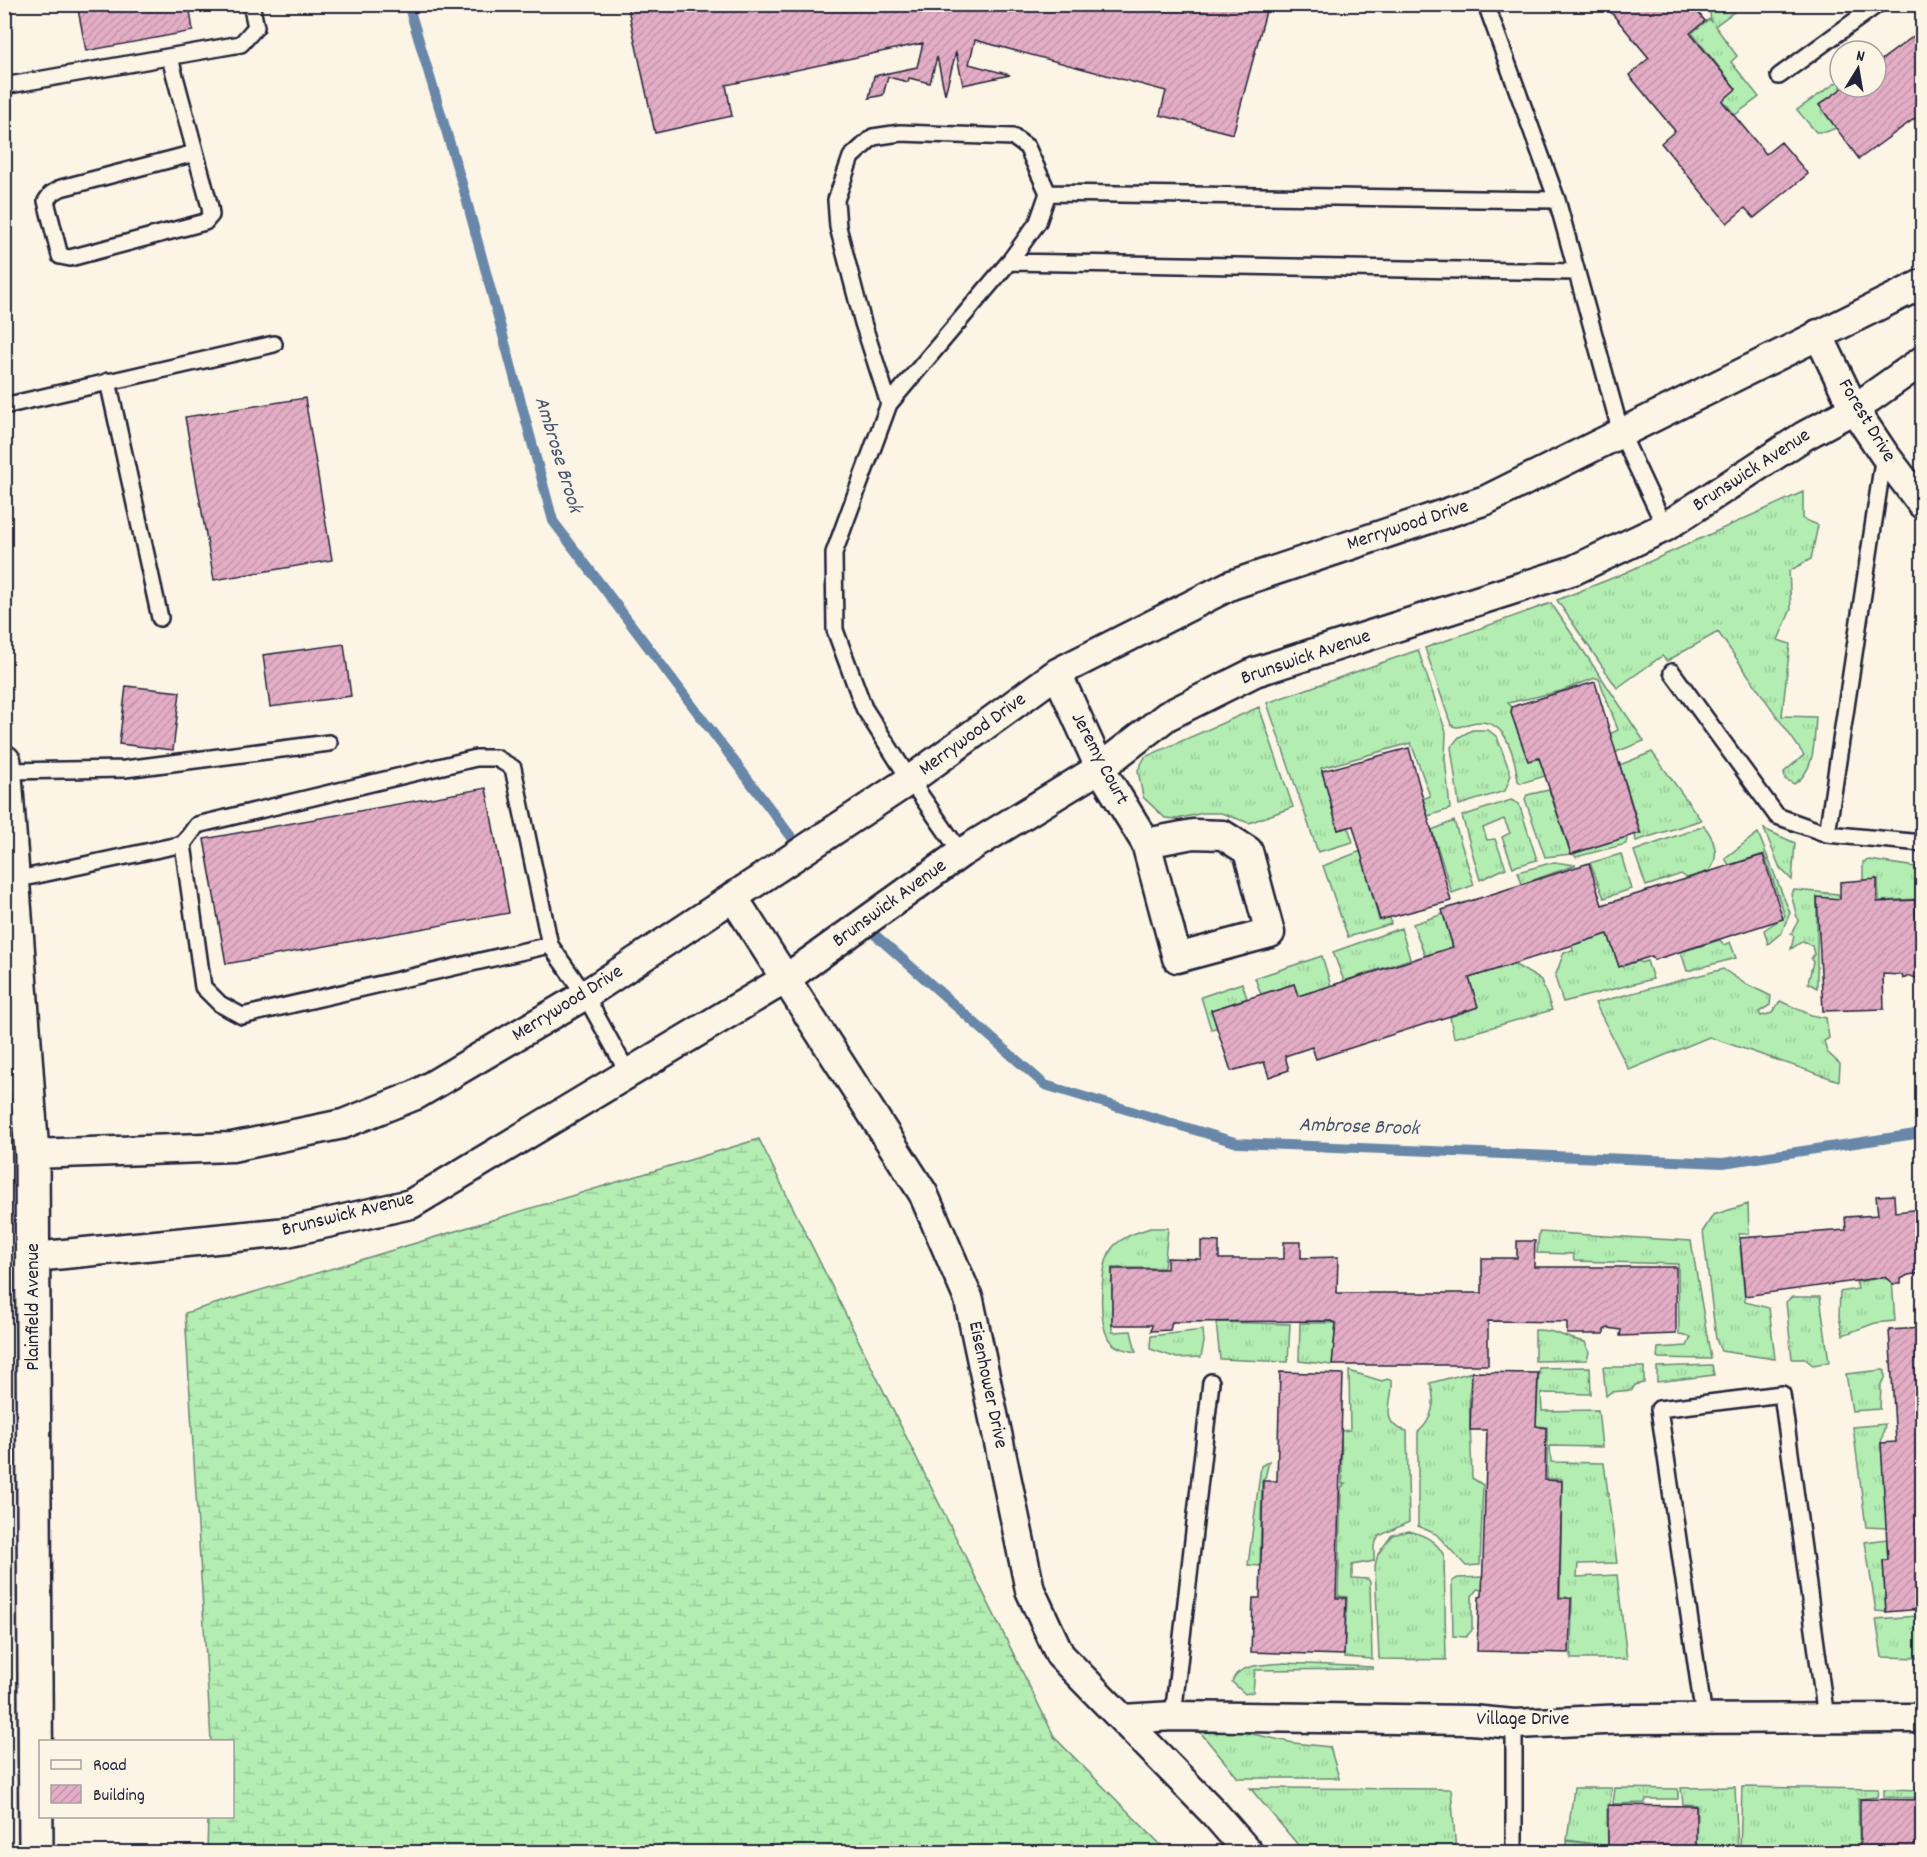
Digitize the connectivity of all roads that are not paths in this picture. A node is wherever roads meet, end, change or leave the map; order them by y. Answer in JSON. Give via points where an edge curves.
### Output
{"nodes":[{"id":1,"x":250,"y":4,"type":"edge"},
{"id":2,"x":1486,"y":4,"type":"edge"},
{"id":3,"x":1878,"y":4,"type":"edge"},
{"id":4,"x":170,"y":58,"type":"junction"},
{"id":5,"x":1779,"y":76,"type":"dead end"},
{"id":6,"x":4,"y":86,"type":"edge"},
{"id":7,"x":195,"y":153,"type":"junction"},
{"id":8,"x":1048,"y":193,"type":"junction"},
{"id":9,"x":1557,"y":200,"type":"junction"},
{"id":10,"x":1009,"y":262,"type":"junction"},
{"id":11,"x":1576,"y":272,"type":"junction"},
{"id":12,"x":1923,"y":284,"type":"edge"},
{"id":13,"x":1818,"y":334,"type":"junction"},
{"id":14,"x":274,"y":344,"type":"dead end"},
{"id":15,"x":1923,"y":360,"type":"edge"},
{"id":16,"x":108,"y":381,"type":"junction"},
{"id":17,"x":889,"y":404,"type":"junction"},
{"id":18,"x":4,"y":406,"type":"edge"},
{"id":19,"x":1854,"y":409,"type":"junction"},
{"id":20,"x":1621,"y":433,"type":"junction"},
{"id":21,"x":1884,"y":454,"type":"junction"},
{"id":22,"x":1923,"y":504,"type":"edge"},
{"id":23,"x":1665,"y":527,"type":"junction"},
{"id":24,"x":160,"y":618,"type":"dead end"},
{"id":25,"x":1672,"y":672,"type":"dead end"},
{"id":26,"x":1057,"y":673,"type":"junction"},
{"id":27,"x":329,"y":743,"type":"dead end"},
{"id":28,"x":5,"y":766,"type":"edge"},
{"id":29,"x":1100,"y":768,"type":"junction"},
{"id":30,"x":910,"y":780,"type":"junction"},
{"id":31,"x":1827,"y":834,"type":"junction"},
{"id":32,"x":1146,"y":843,"type":"junction"},
{"id":33,"x":1923,"y":843,"type":"edge"},
{"id":34,"x":183,"y":844,"type":"junction"},
{"id":35,"x":961,"y":853,"type":"junction"},
{"id":36,"x":14,"y":880,"type":"junction"},
{"id":37,"x":733,"y":897,"type":"junction"},
{"id":38,"x":550,"y":945,"type":"junction"},
{"id":39,"x":787,"y":978,"type":"junction"},
{"id":40,"x":585,"y":995,"type":"junction"},
{"id":41,"x":628,"y":1072,"type":"junction"},
{"id":42,"x":32,"y":1154,"type":"junction"},
{"id":43,"x":34,"y":1257,"type":"junction"},
{"id":44,"x":1211,"y":1382,"type":"dead end"},
{"id":45,"x":1173,"y":1716,"type":"junction"},
{"id":46,"x":1704,"y":1718,"type":"junction"},
{"id":47,"x":1826,"y":1718,"type":"junction"},
{"id":48,"x":1923,"y":1718,"type":"edge"},
{"id":49,"x":1123,"y":1719,"type":"junction"},
{"id":50,"x":1514,"y":1724,"type":"junction"},
{"id":51,"x":36,"y":1852,"type":"edge"},
{"id":52,"x":1248,"y":1852,"type":"edge"},
{"id":53,"x":1514,"y":1852,"type":"edge"}],
"edges":[{"from":1,"to":4,"type":"lane","via":[[255,27],[241,44]]},
{"from":2,"to":9,"type":"lane"},
{"from":3,"to":5,"type":"lane"},
{"from":4,"to":6,"type":"lane"},
{"from":4,"to":7,"type":"lane"},
{"from":7,"to":7,"type":"lane","via":[[61,188],[51,194],[46,201],[60,256],[70,258],[205,222],[211,215],[210,207]]},
{"from":8,"to":9,"type":"lane"},
{"from":8,"to":10,"type":"lane","via":[[1038,222]]},
{"from":8,"to":17,"type":"lane","via":[[1027,147],[1013,137],[900,133],[873,137],[851,157],[836,200],[838,227]]},
{"from":9,"to":11,"type":"lane"},
{"from":10,"to":11,"type":"lane"},
{"from":10,"to":17,"type":"lane"},
{"from":11,"to":20,"type":"lane"},
{"from":12,"to":13,"type":"street","name":"Merrywood Drive"},
{"from":13,"to":19,"type":"street","name":"Forest Drive"},
{"from":13,"to":20,"type":"street","name":"Merrywood Drive"},
{"from":14,"to":16,"type":"lane"},
{"from":15,"to":19,"type":"street","name":"Brunswick Avenue"},
{"from":16,"to":18,"type":"lane"},
{"from":16,"to":24,"type":"lane"},
{"from":17,"to":30,"type":"lane","via":[[834,553],[835,630],[864,708]]},
{"from":19,"to":21,"type":"street","name":"Forest Drive"},
{"from":19,"to":23,"type":"street","name":"Brunswick Avenue","via":[[1804,436]]},
{"from":20,"to":23,"type":"lane"},
{"from":20,"to":26,"type":"street","name":"Merrywood Drive","via":[[1486,500],[1231,585]]},
{"from":21,"to":22,"type":"street","name":"Forest Drive"},
{"from":21,"to":31,"type":"lane"},
{"from":23,"to":29,"type":"street","name":"Brunswick Avenue","via":[[1574,570],[1255,672],[1167,717]]},
{"from":25,"to":31,"type":"lane","via":[[1777,816]]},
{"from":26,"to":29,"type":"street","name":"Jeremy Court"},
{"from":26,"to":30,"type":"street","name":"Merrywood Drive"},
{"from":27,"to":28,"type":"lane","via":[[124,769]]},
{"from":28,"to":36,"type":"main road","name":"Plainfield Avenue"},
{"from":29,"to":32,"type":"street","name":"Jeremy Court"},
{"from":29,"to":35,"type":"street","name":"Brunswick Avenue"},
{"from":30,"to":35,"type":"lane"},
{"from":30,"to":37,"type":"street","name":"Merrywood Drive"},
{"from":31,"to":33,"type":"lane"},
{"from":32,"to":32,"type":"street","name":"Jeremy Court","via":[[1177,958],[1270,933],[1248,851],[1223,835],[1192,834]]},
{"from":34,"to":36,"type":"lane"},
{"from":34,"to":38,"type":"lane","via":[[203,987],[220,1004],[242,1016]]},
{"from":34,"to":38,"type":"lane","via":[[197,825],[476,758],[496,758],[513,768]]},
{"from":35,"to":39,"type":"street","name":"Brunswick Avenue"},
{"from":36,"to":42,"type":"main road","name":"Plainfield Avenue"},
{"from":37,"to":39,"type":"street","name":"Eisenhower Drive"},
{"from":37,"to":40,"type":"street","name":"Merrywood Drive"},
{"from":38,"to":40,"type":"lane"},
{"from":39,"to":41,"type":"street","name":"Brunswick Avenue"},
{"from":39,"to":49,"type":"street","name":"Eisenhower Drive","via":[[923,1193],[969,1300],[1030,1590],[1060,1655]]},
{"from":40,"to":41,"type":"lane"},
{"from":40,"to":42,"type":"street","name":"Merrywood Drive","via":[[416,1095],[343,1124],[232,1147]]},
{"from":41,"to":43,"type":"street","name":"Brunswick Avenue","via":[[411,1204],[287,1232]]},
{"from":42,"to":43,"type":"main road","name":"Plainfield Avenue"},
{"from":43,"to":51,"type":"main road","name":"Plainfield Avenue"},
{"from":44,"to":45,"type":"lane"},
{"from":45,"to":49,"type":"street","name":"Village Drive"},
{"from":45,"to":50,"type":"street","name":"Village Drive","via":[[1472,1720]]},
{"from":46,"to":47,"type":"street","name":"Village Drive"},
{"from":46,"to":47,"type":"lane","via":[[1659,1409],[1782,1394]]},
{"from":46,"to":50,"type":"street","name":"Village Drive"},
{"from":47,"to":48,"type":"street","name":"Village Drive"},
{"from":49,"to":52,"type":"street","name":"Eisenhower Drive"},
{"from":50,"to":53,"type":"lane"}]}
